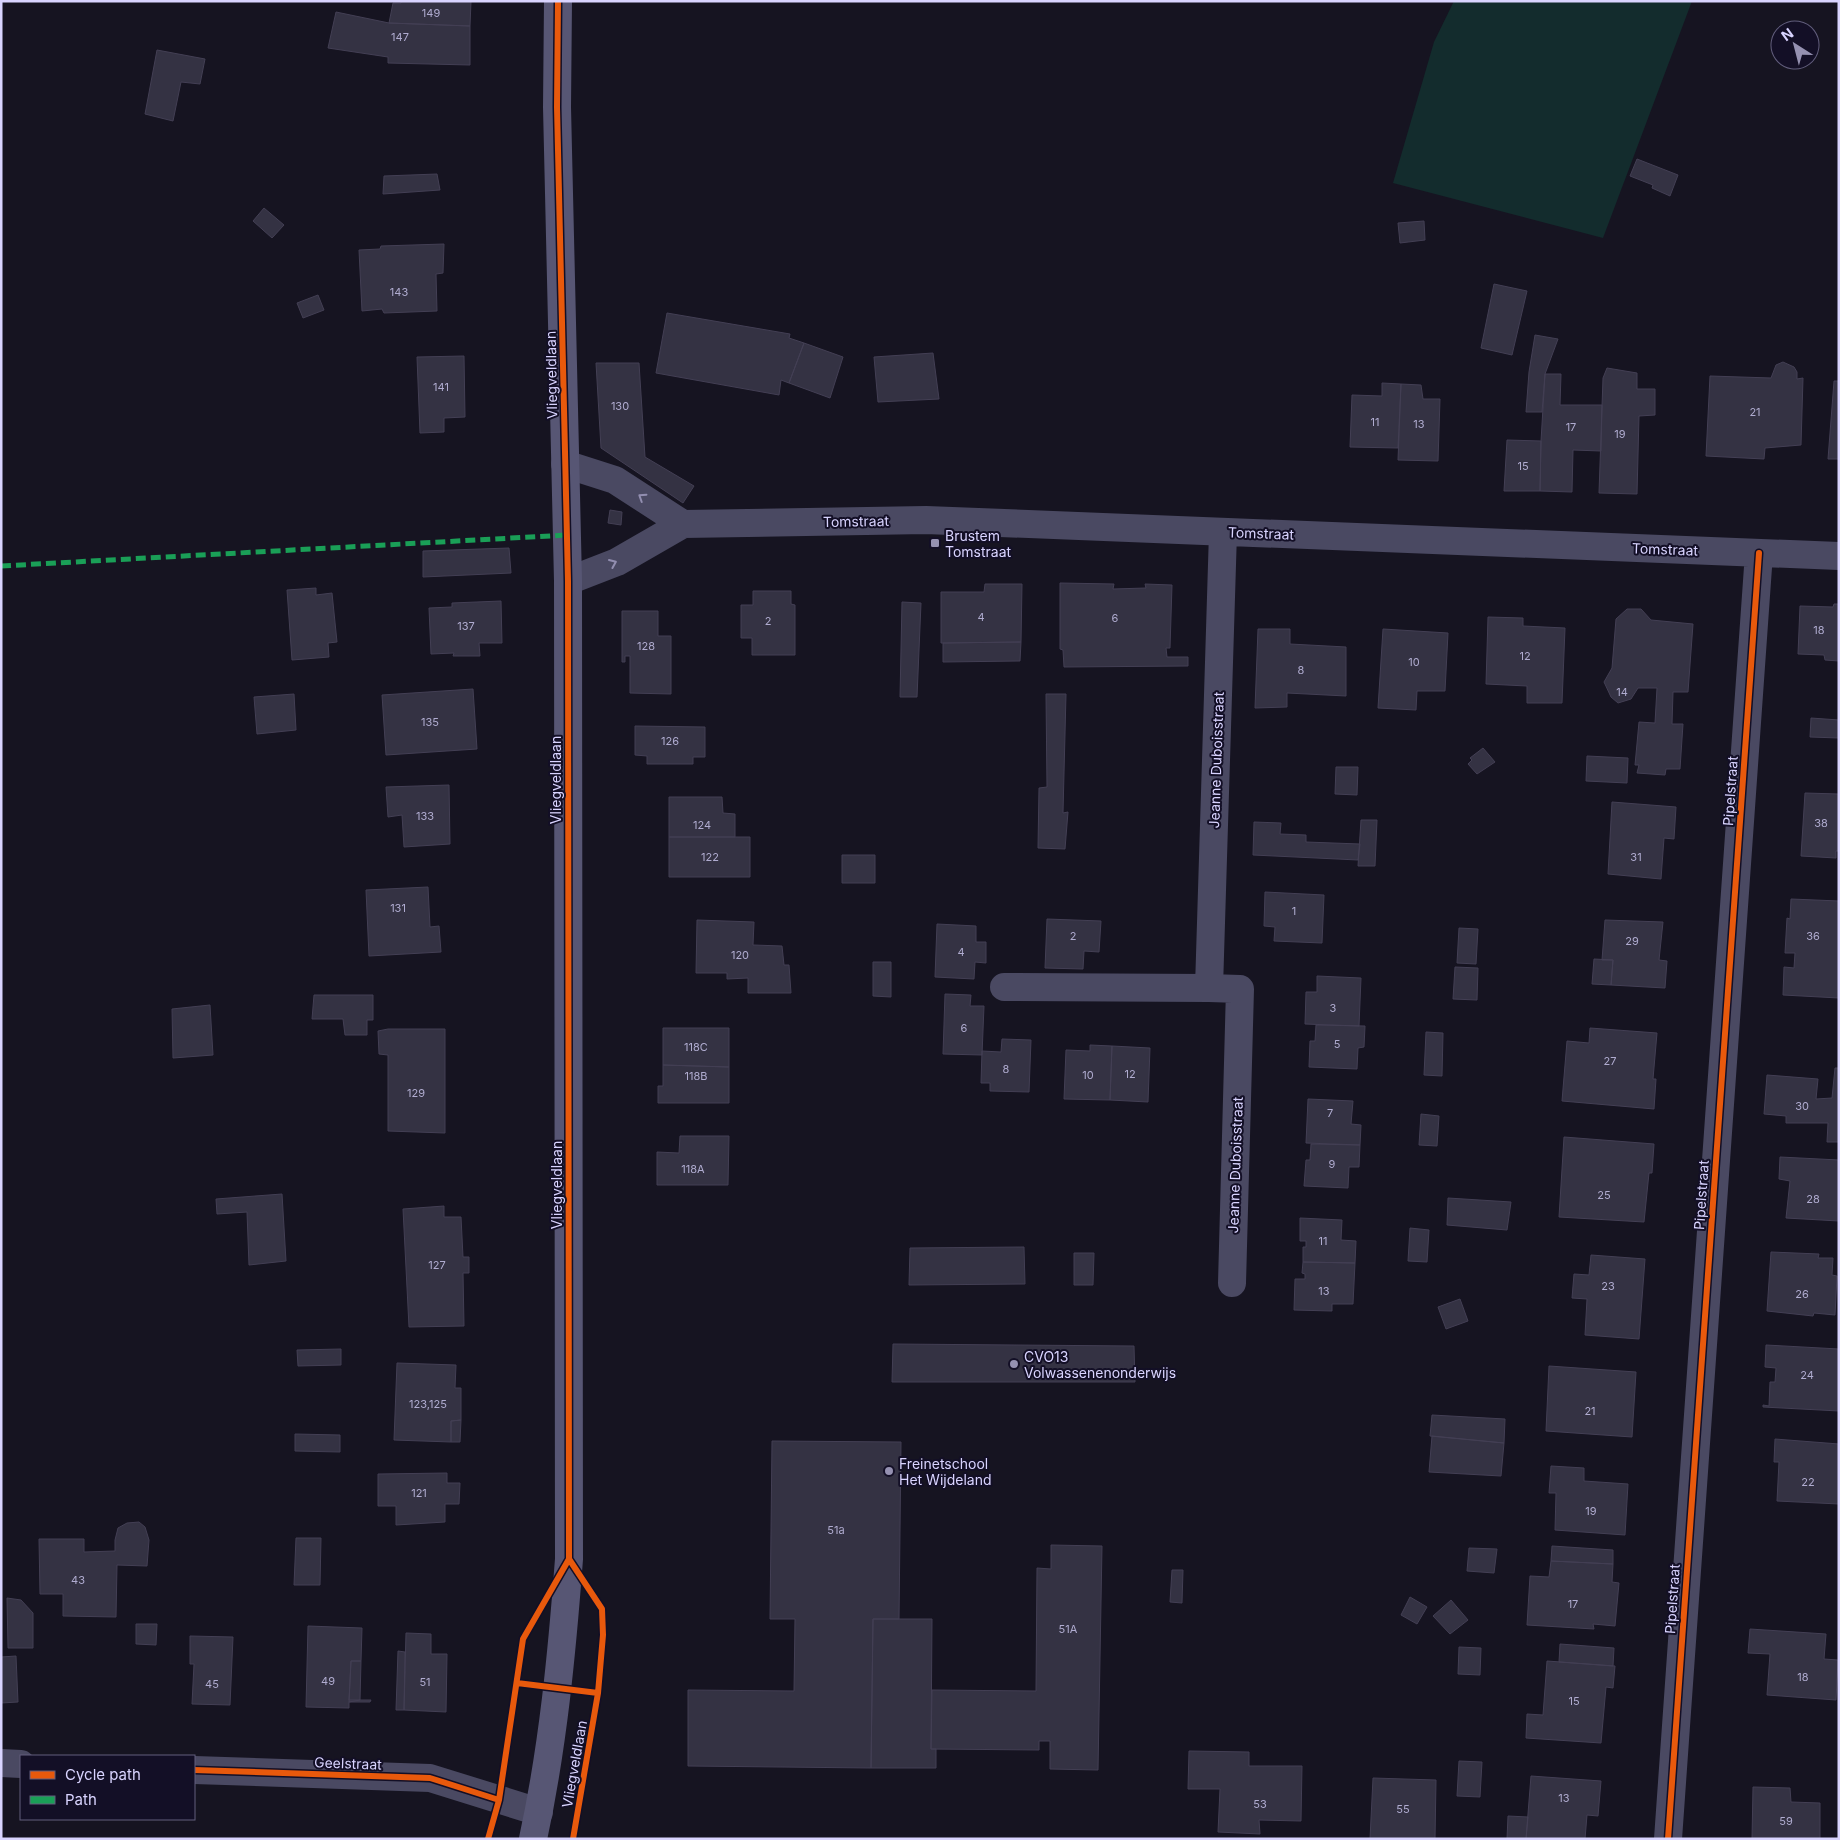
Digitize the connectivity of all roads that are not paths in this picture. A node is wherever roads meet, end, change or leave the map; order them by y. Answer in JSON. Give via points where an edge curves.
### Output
{"nodes":[{"id":1,"x":558,"y":1,"type":"edge"},
{"id":2,"x":565,"y":464,"type":"junction"},
{"id":3,"x":682,"y":524,"type":"junction"},
{"id":4,"x":1223,"y":532,"type":"junction"},
{"id":5,"x":1759,"y":553,"type":"junction"},
{"id":6,"x":1839,"y":556,"type":"edge"},
{"id":7,"x":568,"y":581,"type":"junction"},
{"id":8,"x":1004,"y":987,"type":"dead end"},
{"id":9,"x":1209,"y":988,"type":"junction"},
{"id":10,"x":1232,"y":1282,"type":"dead end"},
{"id":11,"x":1,"y":1763,"type":"edge"},
{"id":12,"x":20,"y":1764,"type":"edge"},
{"id":13,"x":195,"y":1770,"type":"edge"},
{"id":14,"x":539,"y":1812,"type":"junction"},
{"id":15,"x":533,"y":1839,"type":"edge"},
{"id":16,"x":1668,"y":1839,"type":"edge"}],
"edges":[{"from":1,"to":2,"type":"main road","name":"Vliegveldlaan","via":[[557,107]]},
{"from":3,"to":2,"type":"street","one_way":true,"via":[[615,480]]},
{"from":2,"to":7,"type":"main road","name":"Vliegveldlaan"},
{"from":3,"to":4,"type":"street","name":"Tomstraat","via":[[926,520]]},
{"from":7,"to":3,"type":"street","name":"Tomstraat","one_way":true,"via":[[617,562]]},
{"from":4,"to":5,"type":"street","name":"Tomstraat"},
{"from":4,"to":9,"type":"street","name":"Jeanne Duboisstraat"},
{"from":5,"to":6,"type":"street","name":"Tomstraat"},
{"from":5,"to":16,"type":"street","name":"Pipelstraat"},
{"from":7,"to":14,"type":"main road","name":"Vliegveldlaan","via":[[569,1559],[558,1687]]},
{"from":8,"to":9,"type":"street","name":"Jeanne Duboisstraat"},
{"from":9,"to":10,"type":"street","name":"Jeanne Duboisstraat","via":[[1240,990]]},
{"from":11,"to":12,"type":"street"},
{"from":13,"to":14,"type":"street","name":"Geelstraat","via":[[430,1778]]},
{"from":14,"to":15,"type":"main road","name":"Vliegveldlaan"}]}
